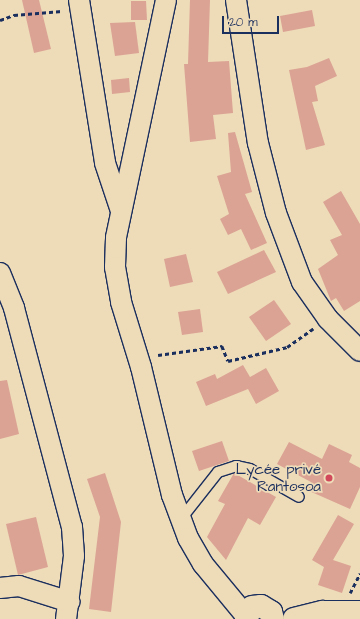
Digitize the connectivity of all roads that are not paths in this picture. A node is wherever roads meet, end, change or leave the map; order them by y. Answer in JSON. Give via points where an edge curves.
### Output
{"nodes":[{"id":1,"x":166,"y":0,"type":"edge"},
{"id":2,"x":236,"y":0,"type":"edge"},
{"id":3,"x":80,"y":4,"type":"edge"},
{"id":4,"x":121,"y":212,"type":"junction"},
{"id":5,"x":0,"y":273,"type":"edge"},
{"id":6,"x":360,"y":351,"type":"edge"},
{"id":7,"x":299,"y":497,"type":"dead end"},
{"id":8,"x":181,"y":519,"type":"junction"},
{"id":9,"x":0,"y":588,"type":"edge"},
{"id":10,"x":68,"y":611,"type":"edge"},
{"id":11,"x":360,"y":612,"type":"edge"},
{"id":12,"x":259,"y":614,"type":"edge"},
{"id":13,"x":294,"y":619,"type":"edge"}],
"edges":[{"from":1,"to":4,"type":"street"},
{"from":2,"to":6,"type":"street","via":[[258,143],[276,213],[302,282],[328,319]]},
{"from":3,"to":4,"type":"street","via":[[105,163]]},
{"from":4,"to":8,"type":"street","via":[[116,238],[115,267],[121,302],[138,358],[172,495]]},
{"from":5,"to":10,"type":"street","via":[[14,308],[72,527],[74,556]]},
{"from":7,"to":8,"type":"lane","via":[[250,469],[236,466],[218,472]]},
{"from":8,"to":12,"type":"street","via":[[203,564],[218,584]]},
{"from":9,"to":10,"type":"street","via":[[19,586]]},
{"from":11,"to":13,"type":"street","via":[[322,612]]},
{"from":12,"to":13,"type":"street"}]}
